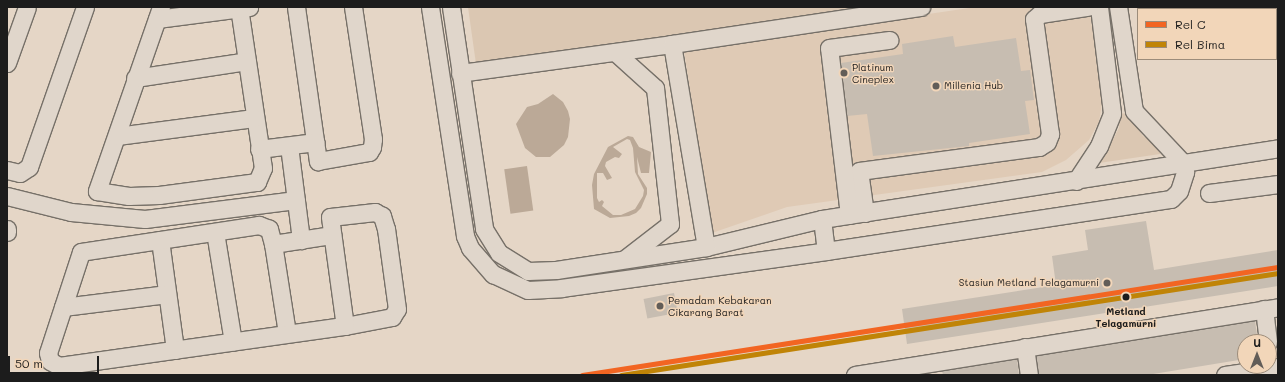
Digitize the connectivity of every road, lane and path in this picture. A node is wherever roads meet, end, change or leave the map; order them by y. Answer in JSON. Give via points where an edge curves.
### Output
{"nodes":[{"id":1,"x":85,"y":7,"type":"edge"},
{"id":2,"x":296,"y":7,"type":"edge"},
{"id":3,"x":353,"y":7,"type":"edge"},
{"id":4,"x":430,"y":7,"type":"edge"},
{"id":5,"x":451,"y":7,"type":"edge"},
{"id":6,"x":921,"y":7,"type":"edge"},
{"id":7,"x":1087,"y":7,"type":"edge"},
{"id":8,"x":1099,"y":7,"type":"edge"},
{"id":9,"x":1118,"y":7,"type":"edge"},
{"id":10,"x":244,"y":8,"type":"edge"},
{"id":11,"x":159,"y":13,"type":"edge"},
{"id":12,"x":24,"y":14,"type":"edge"},
{"id":13,"x":7,"y":32,"type":"edge"},
{"id":14,"x":889,"y":40,"type":"dead end"},
{"id":15,"x":672,"y":44,"type":"junction"},
{"id":16,"x":615,"y":52,"type":"junction"},
{"id":17,"x":247,"y":61,"type":"junction"},
{"id":18,"x":7,"y":63,"type":"edge"},
{"id":19,"x":460,"y":73,"type":"junction"},
{"id":20,"x":135,"y":78,"type":"junction"},
{"id":21,"x":254,"y":118,"type":"junction"},
{"id":22,"x":117,"y":136,"type":"junction"},
{"id":23,"x":316,"y":142,"type":"junction"},
{"id":24,"x":289,"y":146,"type":"junction"},
{"id":25,"x":1278,"y":149,"type":"edge"},
{"id":26,"x":259,"y":150,"type":"junction"},
{"id":27,"x":1184,"y":164,"type":"junction"},
{"id":28,"x":7,"y":170,"type":"edge"},
{"id":29,"x":1076,"y":181,"type":"junction"},
{"id":30,"x":1278,"y":184,"type":"edge"},
{"id":31,"x":1209,"y":193,"type":"dead end"},
{"id":32,"x":7,"y":196,"type":"edge"},
{"id":33,"x":296,"y":200,"type":"junction"},
{"id":34,"x":857,"y":214,"type":"junction"},
{"id":35,"x":822,"y":219,"type":"junction"},
{"id":36,"x":7,"y":229,"type":"edge"},
{"id":37,"x":7,"y":232,"type":"edge"},
{"id":38,"x":215,"y":232,"type":"junction"},
{"id":39,"x":332,"y":235,"type":"junction"},
{"id":40,"x":160,"y":240,"type":"junction"},
{"id":41,"x":302,"y":240,"type":"junction"},
{"id":42,"x":273,"y":244,"type":"junction"},
{"id":43,"x":706,"y":247,"type":"junction"},
{"id":44,"x":826,"y":251,"type":"junction"},
{"id":45,"x":625,"y":260,"type":"junction"},
{"id":46,"x":168,"y":294,"type":"junction"},
{"id":47,"x":63,"y":307,"type":"junction"},
{"id":48,"x":1271,"y":308,"type":"edge"},
{"id":49,"x":345,"y":326,"type":"junction"},
{"id":50,"x":287,"y":334,"type":"junction"},
{"id":51,"x":1269,"y":334,"type":"edge"},
{"id":52,"x":233,"y":342,"type":"junction"},
{"id":53,"x":1025,"y":347,"type":"junction"},
{"id":54,"x":176,"y":350,"type":"junction"},
{"id":55,"x":1237,"y":374,"type":"edge"},
{"id":56,"x":854,"y":375,"type":"edge"},
{"id":57,"x":1029,"y":375,"type":"edge"},
{"id":58,"x":1225,"y":375,"type":"edge"}],
"edges":[{"from":1,"to":28,"type":"street","via":[[29,167],[20,173]]},
{"from":2,"to":23,"type":"street"},
{"from":3,"to":23,"type":"street","via":[[373,139],[372,147],[369,152],[318,161]]},
{"from":4,"to":44,"type":"street","via":[[465,236],[470,248],[493,274],[528,290],[561,288]]},
{"from":5,"to":19,"type":"street"},
{"from":6,"to":15,"type":"street"},
{"from":7,"to":34,"type":"street","via":[[1040,14],[1034,19],[1050,134],[1047,142],[1039,148],[859,171]]},
{"from":8,"to":29,"type":"street","via":[[1112,113],[1099,146]]},
{"from":9,"to":27,"type":"street","via":[[1134,111]]},
{"from":10,"to":11,"type":"street"},
{"from":10,"to":17,"type":"street"},
{"from":11,"to":20,"type":"street"},
{"from":12,"to":13,"type":"street"},
{"from":12,"to":18,"type":"street"},
{"from":14,"to":34,"type":"street","via":[[829,48]]},
{"from":15,"to":16,"type":"street"},
{"from":15,"to":43,"type":"street"},
{"from":16,"to":19,"type":"street"},
{"from":16,"to":45,"type":"street","via":[[656,88],[670,224]]},
{"from":17,"to":20,"type":"street"},
{"from":17,"to":21,"type":"street"},
{"from":19,"to":45,"type":"street","via":[[482,220],[492,246],[506,259],[528,271],[556,270]]},
{"from":20,"to":22,"type":"street"},
{"from":21,"to":22,"type":"street"},
{"from":21,"to":26,"type":"street"},
{"from":22,"to":26,"type":"street","via":[[97,191],[129,196],[159,195],[257,182],[263,168]]},
{"from":23,"to":24,"type":"street"},
{"from":24,"to":26,"type":"street"},
{"from":24,"to":33,"type":"street"},
{"from":25,"to":27,"type":"street"},
{"from":27,"to":29,"type":"street"},
{"from":27,"to":44,"type":"street","via":[[1185,172],[1179,190],[1170,199]]},
{"from":29,"to":34,"type":"street"},
{"from":30,"to":31,"type":"street"},
{"from":32,"to":33,"type":"street","via":[[71,212],[116,218],[170,218]]},
{"from":33,"to":41,"type":"street"},
{"from":34,"to":35,"type":"street"},
{"from":35,"to":43,"type":"street"},
{"from":35,"to":44,"type":"street"},
{"from":36,"to":37,"type":"street"},
{"from":38,"to":40,"type":"street"},
{"from":38,"to":42,"type":"street","via":[[259,225],[269,229]]},
{"from":38,"to":52,"type":"street"},
{"from":39,"to":41,"type":"street"},
{"from":39,"to":49,"type":"street"},
{"from":39,"to":49,"type":"street","via":[[330,217],[367,212],[382,216],[396,294],[397,309],[392,317]]},
{"from":40,"to":46,"type":"street"},
{"from":40,"to":47,"type":"street","via":[[81,252]]},
{"from":41,"to":42,"type":"street"},
{"from":42,"to":50,"type":"street"},
{"from":43,"to":45,"type":"street"},
{"from":46,"to":47,"type":"street"},
{"from":46,"to":54,"type":"street"},
{"from":47,"to":54,"type":"street","via":[[49,345],[50,362],[54,365]]},
{"from":48,"to":51,"type":"street"},
{"from":48,"to":53,"type":"street"},
{"from":49,"to":50,"type":"street"},
{"from":50,"to":52,"type":"street"},
{"from":52,"to":54,"type":"street"},
{"from":53,"to":56,"type":"street"},
{"from":53,"to":57,"type":"street"},
{"from":55,"to":58,"type":"street"}]}
